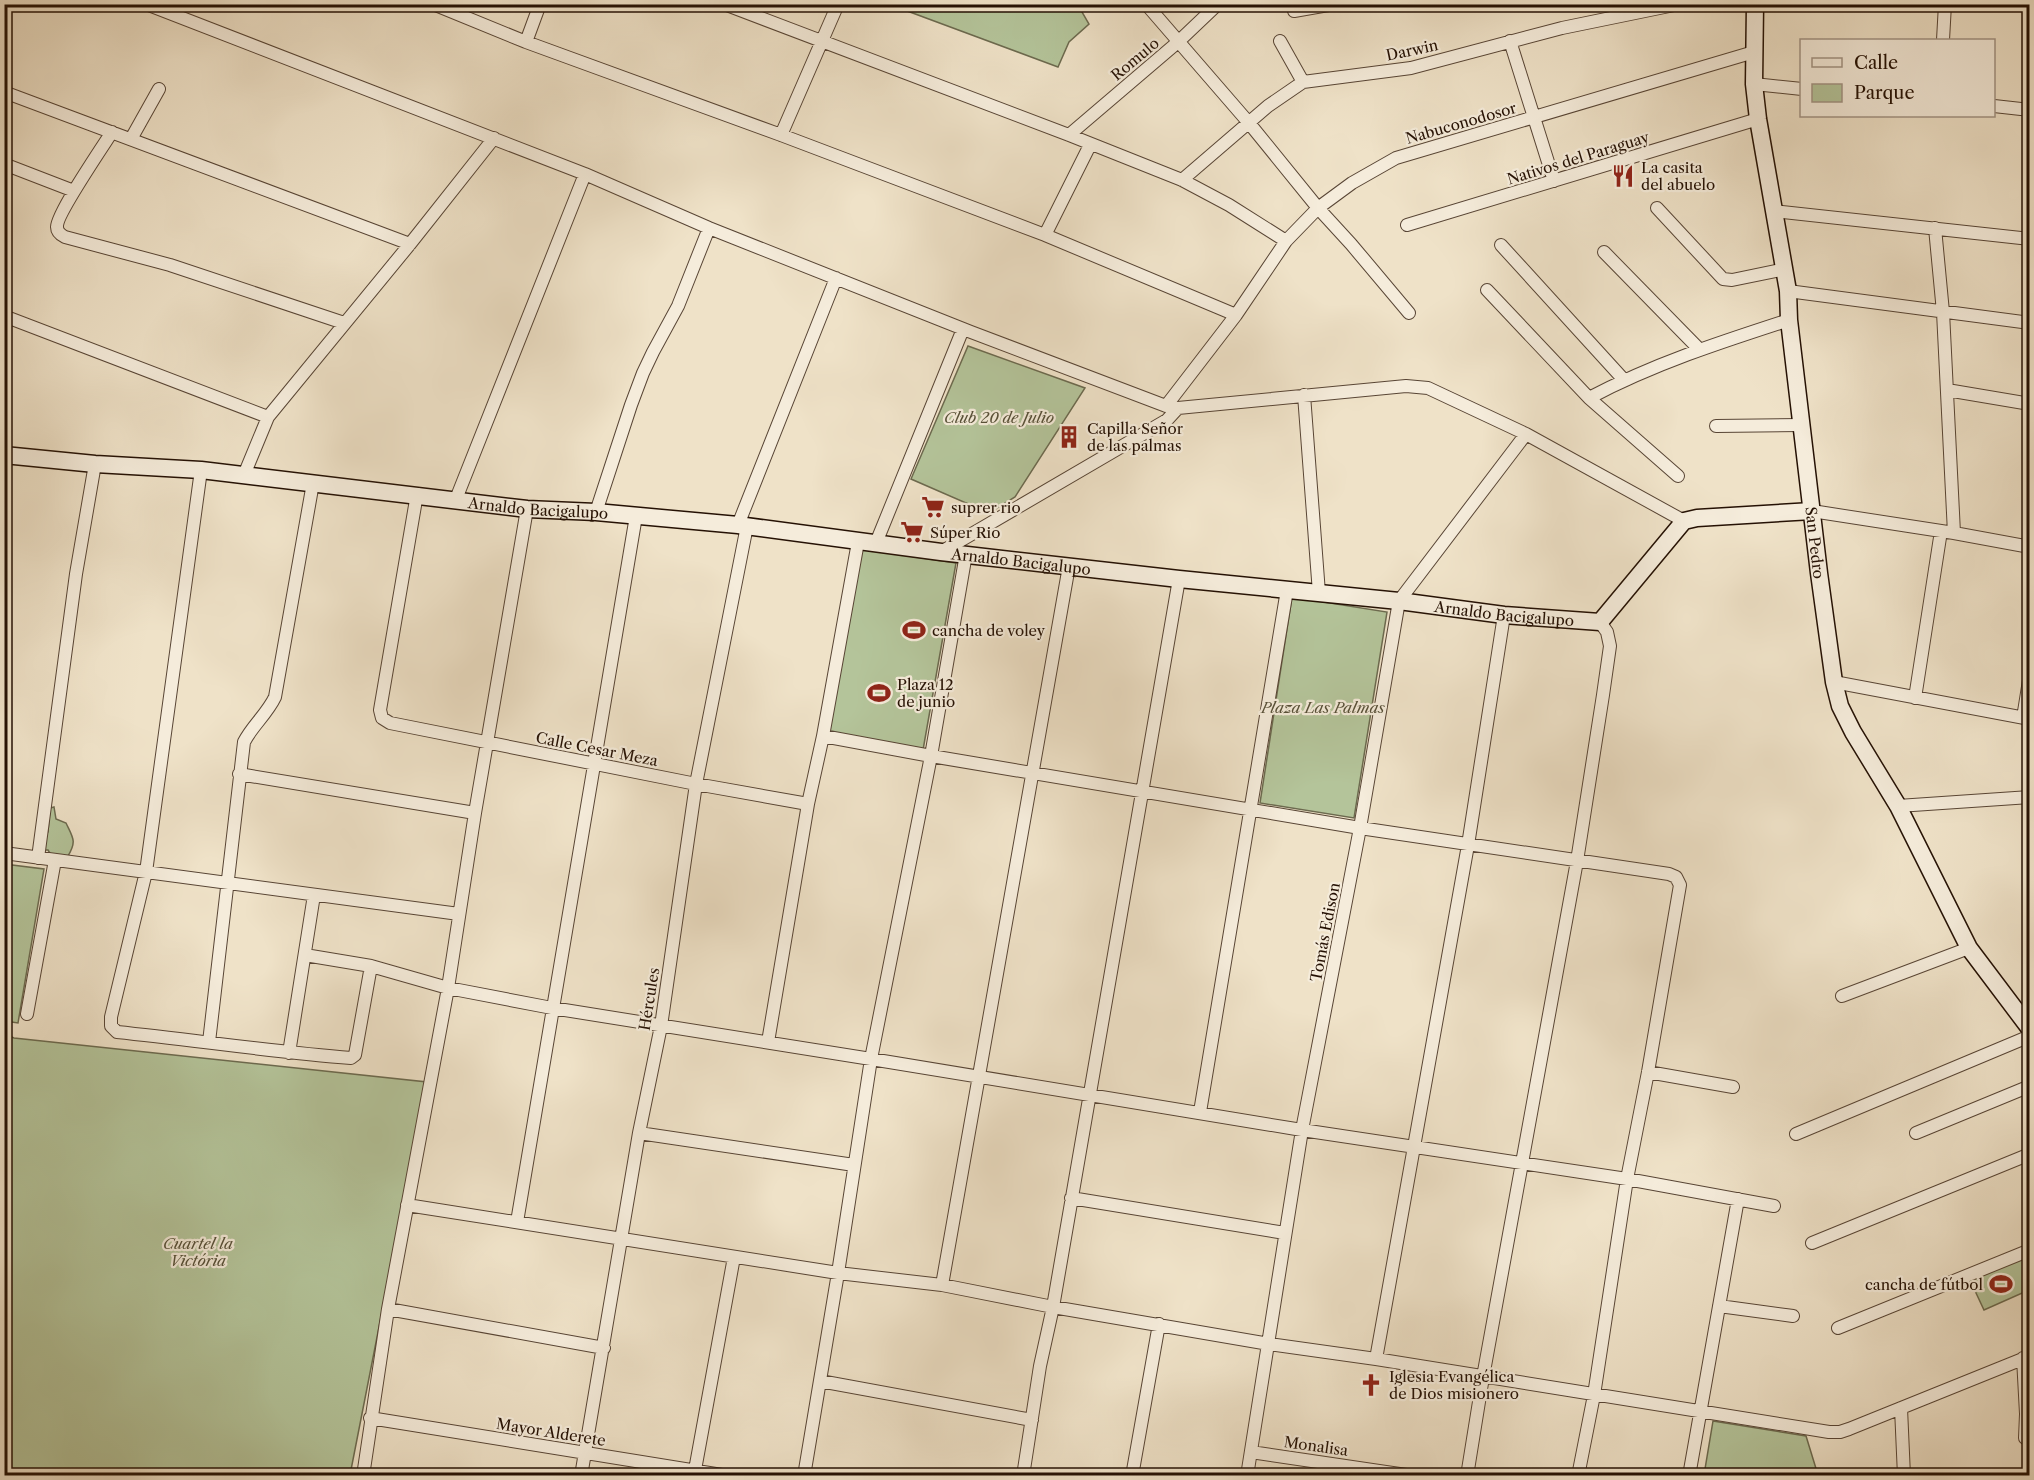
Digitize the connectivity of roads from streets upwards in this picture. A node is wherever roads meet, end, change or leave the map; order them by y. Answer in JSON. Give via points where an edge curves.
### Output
{"nodes":[{"id":1,"x":146,"y":4,"type":"edge"},
{"id":2,"x":433,"y":4,"type":"edge"},
{"id":3,"x":540,"y":4,"type":"edge"},
{"id":4,"x":724,"y":4,"type":"edge"},
{"id":5,"x":838,"y":4,"type":"edge"},
{"id":6,"x":1146,"y":4,"type":"edge"},
{"id":7,"x":1218,"y":4,"type":"edge"},
{"id":8,"x":1334,"y":4,"type":"edge"},
{"id":9,"x":1678,"y":4,"type":"edge"},
{"id":10,"x":1755,"y":4,"type":"edge"},
{"id":11,"x":1945,"y":4,"type":"edge"},
{"id":12,"x":1294,"y":10,"type":"dead end"},
{"id":13,"x":1943,"y":39,"type":"edge"},
{"id":14,"x":821,"y":41,"type":"junction"},
{"id":15,"x":1280,"y":41,"type":"dead end"},
{"id":16,"x":1510,"y":41,"type":"junction"},
{"id":17,"x":526,"y":42,"type":"junction"},
{"id":18,"x":1178,"y":42,"type":"junction"},
{"id":19,"x":1754,"y":52,"type":"junction"},
{"id":20,"x":1302,"y":82,"type":"junction"},
{"id":21,"x":1754,"y":84,"type":"junction"},
{"id":22,"x":159,"y":89,"type":"dead end"},
{"id":23,"x":1800,"y":89,"type":"edge"},
{"id":24,"x":4,"y":92,"type":"edge"},
{"id":25,"x":1995,"y":106,"type":"edge"},
{"id":26,"x":2030,"y":110,"type":"edge"},
{"id":27,"x":1534,"y":118,"type":"junction"},
{"id":28,"x":1758,"y":119,"type":"junction"},
{"id":29,"x":1249,"y":123,"type":"junction"},
{"id":30,"x":112,"y":132,"type":"junction"},
{"id":31,"x":781,"y":135,"type":"junction"},
{"id":32,"x":1069,"y":135,"type":"junction"},
{"id":33,"x":131,"y":138,"type":"junction"},
{"id":34,"x":494,"y":138,"type":"junction"},
{"id":35,"x":1090,"y":145,"type":"junction"},
{"id":36,"x":6,"y":168,"type":"edge"},
{"id":37,"x":585,"y":174,"type":"junction"},
{"id":38,"x":1182,"y":180,"type":"junction"},
{"id":39,"x":1554,"y":181,"type":"junction"},
{"id":40,"x":74,"y":191,"type":"junction"},
{"id":41,"x":1318,"y":208,"type":"junction"},
{"id":42,"x":1657,"y":208,"type":"dead end"},
{"id":43,"x":1774,"y":211,"type":"junction"},
{"id":44,"x":1407,"y":225,"type":"dead end"},
{"id":45,"x":709,"y":228,"type":"junction"},
{"id":46,"x":1935,"y":228,"type":"junction"},
{"id":47,"x":1045,"y":235,"type":"junction"},
{"id":48,"x":2030,"y":238,"type":"edge"},
{"id":49,"x":1286,"y":241,"type":"junction"},
{"id":50,"x":410,"y":244,"type":"junction"},
{"id":51,"x":1501,"y":244,"type":"dead end"},
{"id":52,"x":1604,"y":252,"type":"dead end"},
{"id":53,"x":1785,"y":268,"type":"junction"},
{"id":54,"x":836,"y":278,"type":"junction"},
{"id":55,"x":1487,"y":290,"type":"dead end"},
{"id":56,"x":1788,"y":291,"type":"junction"},
{"id":57,"x":1943,"y":312,"type":"junction"},
{"id":58,"x":1409,"y":313,"type":"dead end"},
{"id":59,"x":1236,"y":315,"type":"junction"},
{"id":60,"x":4,"y":316,"type":"edge"},
{"id":61,"x":1789,"y":320,"type":"junction"},
{"id":62,"x":344,"y":323,"type":"junction"},
{"id":63,"x":2030,"y":323,"type":"edge"},
{"id":64,"x":963,"y":329,"type":"junction"},
{"id":65,"x":1699,"y":350,"type":"junction"},
{"id":66,"x":1624,"y":380,"type":"junction"},
{"id":67,"x":1947,"y":390,"type":"junction"},
{"id":68,"x":1304,"y":395,"type":"junction"},
{"id":69,"x":1589,"y":398,"type":"junction"},
{"id":70,"x":2030,"y":404,"type":"edge"},
{"id":71,"x":1172,"y":407,"type":"junction"},
{"id":72,"x":268,"y":417,"type":"junction"},
{"id":73,"x":1801,"y":425,"type":"junction"},
{"id":74,"x":1716,"y":426,"type":"dead end"},
{"id":75,"x":1526,"y":434,"type":"junction"},
{"id":76,"x":4,"y":456,"type":"edge"},
{"id":77,"x":95,"y":464,"type":"junction"},
{"id":78,"x":201,"y":470,"type":"junction"},
{"id":79,"x":244,"y":475,"type":"junction"},
{"id":80,"x":1678,"y":476,"type":"dead end"},
{"id":81,"x":313,"y":483,"type":"junction"},
{"id":82,"x":417,"y":494,"type":"junction"},
{"id":83,"x":456,"y":499,"type":"junction"},
{"id":84,"x":527,"y":509,"type":"junction"},
{"id":85,"x":1812,"y":511,"type":"junction"},
{"id":86,"x":596,"y":512,"type":"junction"},
{"id":87,"x":636,"y":516,"type":"junction"},
{"id":88,"x":1684,"y":521,"type":"junction"},
{"id":89,"x":743,"y":526,"type":"junction"},
{"id":90,"x":1941,"y":531,"type":"junction"},
{"id":91,"x":1954,"y":533,"type":"junction"},
{"id":92,"x":858,"y":542,"type":"junction"},
{"id":93,"x":876,"y":543,"type":"junction"},
{"id":94,"x":2030,"y":547,"type":"edge"},
{"id":95,"x":941,"y":552,"type":"junction"},
{"id":96,"x":966,"y":554,"type":"junction"},
{"id":97,"x":1069,"y":566,"type":"junction"},
{"id":98,"x":1179,"y":579,"type":"junction"},
{"id":99,"x":1287,"y":590,"type":"junction"},
{"id":100,"x":1319,"y":593,"type":"junction"},
{"id":101,"x":1399,"y":601,"type":"junction"},
{"id":102,"x":1504,"y":615,"type":"junction"},
{"id":103,"x":1600,"y":622,"type":"junction"},
{"id":104,"x":2030,"y":674,"type":"edge"},
{"id":105,"x":1834,"y":682,"type":"junction"},
{"id":106,"x":1915,"y":698,"type":"junction"},
{"id":107,"x":2026,"y":719,"type":"edge"},
{"id":108,"x":823,"y":736,"type":"junction"},
{"id":109,"x":487,"y":742,"type":"junction"},
{"id":110,"x":930,"y":756,"type":"junction"},
{"id":111,"x":594,"y":763,"type":"junction"},
{"id":112,"x":1034,"y":773,"type":"junction"},
{"id":113,"x":239,"y":774,"type":"junction"},
{"id":114,"x":696,"y":784,"type":"junction"},
{"id":115,"x":1143,"y":791,"type":"junction"},
{"id":116,"x":2030,"y":797,"type":"edge"},
{"id":117,"x":808,"y":804,"type":"junction"},
{"id":118,"x":1898,"y":806,"type":"junction"},
{"id":119,"x":1251,"y":809,"type":"junction"},
{"id":120,"x":475,"y":813,"type":"junction"},
{"id":121,"x":1360,"y":828,"type":"junction"},
{"id":122,"x":1468,"y":844,"type":"junction"},
{"id":123,"x":4,"y":853,"type":"edge"},
{"id":124,"x":38,"y":858,"type":"junction"},
{"id":125,"x":55,"y":860,"type":"junction"},
{"id":126,"x":1577,"y":861,"type":"junction"},
{"id":127,"x":146,"y":872,"type":"junction"},
{"id":128,"x":227,"y":881,"type":"junction"},
{"id":129,"x":314,"y":896,"type":"junction"},
{"id":130,"x":459,"y":914,"type":"junction"},
{"id":131,"x":1970,"y":948,"type":"junction"},
{"id":132,"x":305,"y":955,"type":"junction"},
{"id":133,"x":371,"y":966,"type":"junction"},
{"id":134,"x":448,"y":988,"type":"junction"},
{"id":135,"x":1842,"y":996,"type":"dead end"},
{"id":136,"x":552,"y":1008,"type":"junction"},
{"id":137,"x":27,"y":1014,"type":"dead end"},
{"id":138,"x":661,"y":1026,"type":"junction"},
{"id":139,"x":2030,"y":1029,"type":"edge"},
{"id":140,"x":2030,"y":1036,"type":"edge"},
{"id":141,"x":209,"y":1042,"type":"junction"},
{"id":142,"x":768,"y":1042,"type":"junction"},
{"id":143,"x":289,"y":1053,"type":"junction"},
{"id":144,"x":871,"y":1059,"type":"junction"},
{"id":145,"x":1648,"y":1072,"type":"junction"},
{"id":146,"x":979,"y":1077,"type":"junction"},
{"id":147,"x":2030,"y":1086,"type":"edge"},
{"id":148,"x":1733,"y":1087,"type":"dead end"},
{"id":149,"x":1088,"y":1095,"type":"junction"},
{"id":150,"x":1200,"y":1112,"type":"junction"},
{"id":151,"x":1302,"y":1130,"type":"junction"},
{"id":152,"x":639,"y":1133,"type":"junction"},
{"id":153,"x":1916,"y":1133,"type":"dead end"},
{"id":154,"x":1796,"y":1134,"type":"dead end"},
{"id":155,"x":1414,"y":1147,"type":"junction"},
{"id":156,"x":2030,"y":1154,"type":"edge"},
{"id":157,"x":1522,"y":1164,"type":"junction"},
{"id":158,"x":854,"y":1165,"type":"junction"},
{"id":159,"x":1628,"y":1179,"type":"junction"},
{"id":160,"x":1071,"y":1198,"type":"junction"},
{"id":161,"x":1738,"y":1199,"type":"junction"},
{"id":162,"x":407,"y":1205,"type":"junction"},
{"id":163,"x":1774,"y":1206,"type":"dead end"},
{"id":164,"x":517,"y":1222,"type":"junction"},
{"id":165,"x":1285,"y":1233,"type":"junction"},
{"id":166,"x":622,"y":1239,"type":"junction"},
{"id":167,"x":1812,"y":1243,"type":"dead end"},
{"id":168,"x":2030,"y":1250,"type":"edge"},
{"id":169,"x":734,"y":1257,"type":"junction"},
{"id":170,"x":838,"y":1273,"type":"junction"},
{"id":171,"x":942,"y":1285,"type":"junction"},
{"id":172,"x":1719,"y":1306,"type":"junction"},
{"id":173,"x":1053,"y":1307,"type":"junction"},
{"id":174,"x":388,"y":1309,"type":"junction"},
{"id":175,"x":1793,"y":1316,"type":"dead end"},
{"id":176,"x":1159,"y":1324,"type":"junction"},
{"id":177,"x":1838,"y":1328,"type":"dead end"},
{"id":178,"x":1269,"y":1344,"type":"junction"},
{"id":179,"x":604,"y":1348,"type":"junction"},
{"id":180,"x":2026,"y":1357,"type":"edge"},
{"id":181,"x":1376,"y":1359,"type":"junction"},
{"id":182,"x":1483,"y":1377,"type":"junction"},
{"id":183,"x":820,"y":1381,"type":"junction"},
{"id":184,"x":1594,"y":1395,"type":"junction"},
{"id":185,"x":1901,"y":1408,"type":"junction"},
{"id":186,"x":1701,"y":1411,"type":"junction"},
{"id":187,"x":370,"y":1418,"type":"junction"},
{"id":188,"x":1032,"y":1420,"type":"junction"},
{"id":189,"x":2025,"y":1438,"type":"dead end"},
{"id":190,"x":584,"y":1452,"type":"junction"},
{"id":191,"x":1251,"y":1452,"type":"junction"},
{"id":192,"x":695,"y":1470,"type":"junction"},
{"id":193,"x":363,"y":1476,"type":"edge"},
{"id":194,"x":581,"y":1476,"type":"edge"},
{"id":195,"x":728,"y":1476,"type":"edge"},
{"id":196,"x":804,"y":1476,"type":"edge"},
{"id":197,"x":1023,"y":1476,"type":"edge"},
{"id":198,"x":1132,"y":1476,"type":"edge"},
{"id":199,"x":1247,"y":1476,"type":"edge"},
{"id":200,"x":1413,"y":1476,"type":"edge"},
{"id":201,"x":1467,"y":1476,"type":"edge"},
{"id":202,"x":1578,"y":1476,"type":"edge"},
{"id":203,"x":1689,"y":1476,"type":"edge"},
{"id":204,"x":1904,"y":1476,"type":"edge"}],
"edges":[{"from":1,"to":34,"type":"street"},
{"from":2,"to":17,"type":"street"},
{"from":3,"to":17,"type":"street"},
{"from":4,"to":14,"type":"street"},
{"from":5,"to":14,"type":"street"},
{"from":6,"to":18,"type":"street"},
{"from":7,"to":18,"type":"street","name":"Romulo"},
{"from":8,"to":12,"type":"street"},
{"from":9,"to":16,"type":"street","name":"Darwin"},
{"from":10,"to":19,"type":"street","name":"San Pedro"},
{"from":11,"to":13,"type":"street"},
{"from":14,"to":31,"type":"street"},
{"from":14,"to":32,"type":"street"},
{"from":15,"to":20,"type":"street"},
{"from":16,"to":20,"type":"street","name":"Darwin","via":[[1411,68]]},
{"from":16,"to":27,"type":"street"},
{"from":17,"to":31,"type":"street"},
{"from":18,"to":29,"type":"street"},
{"from":18,"to":32,"type":"street","name":"Romulo"},
{"from":19,"to":21,"type":"street","name":"San Pedro"},
{"from":19,"to":27,"type":"street","name":"Nabuconodosor"},
{"from":20,"to":29,"type":"street","name":"Darwin"},
{"from":21,"to":23,"type":"street"},
{"from":21,"to":28,"type":"street","name":"San Pedro"},
{"from":22,"to":33,"type":"street"},
{"from":24,"to":30,"type":"street"},
{"from":25,"to":26,"type":"street"},
{"from":27,"to":39,"type":"street"},
{"from":27,"to":41,"type":"street","name":"Nabuconodosor","via":[[1396,158]]},
{"from":28,"to":39,"type":"street","name":"Nativos del Paraguay"},
{"from":28,"to":43,"type":"street","name":"San Pedro"},
{"from":29,"to":38,"type":"street","name":"Darwin"},
{"from":29,"to":41,"type":"street"},
{"from":30,"to":33,"type":"street"},
{"from":30,"to":40,"type":"street"},
{"from":31,"to":47,"type":"street"},
{"from":32,"to":35,"type":"street"},
{"from":33,"to":50,"type":"street"},
{"from":34,"to":37,"type":"street"},
{"from":34,"to":50,"type":"street"},
{"from":35,"to":38,"type":"street"},
{"from":35,"to":47,"type":"street"},
{"from":36,"to":40,"type":"street"},
{"from":37,"to":45,"type":"street"},
{"from":37,"to":83,"type":"street"},
{"from":38,"to":49,"type":"street"},
{"from":39,"to":44,"type":"street","name":"Nativos del Paraguay"},
{"from":40,"to":62,"type":"street","via":[[58,221],[59,234],[65,237],[170,265]]},
{"from":41,"to":49,"type":"street","name":"Nabuconodosor"},
{"from":41,"to":58,"type":"street"},
{"from":42,"to":53,"type":"street","via":[[1723,279]]},
{"from":43,"to":46,"type":"street"},
{"from":43,"to":53,"type":"street","name":"San Pedro"},
{"from":45,"to":54,"type":"street"},
{"from":45,"to":86,"type":"street","via":[[678,306],[643,373]]},
{"from":46,"to":48,"type":"street"},
{"from":46,"to":57,"type":"street"},
{"from":47,"to":59,"type":"street"},
{"from":49,"to":59,"type":"street","name":"Nabuconodosor"},
{"from":50,"to":62,"type":"street"},
{"from":51,"to":66,"type":"street"},
{"from":52,"to":65,"type":"street"},
{"from":53,"to":56,"type":"street","name":"San Pedro"},
{"from":54,"to":64,"type":"street"},
{"from":54,"to":89,"type":"street","name":"Hércules"},
{"from":55,"to":69,"type":"street"},
{"from":56,"to":57,"type":"street"},
{"from":56,"to":61,"type":"street","name":"San Pedro"},
{"from":57,"to":63,"type":"street"},
{"from":57,"to":67,"type":"street"},
{"from":59,"to":71,"type":"street","name":"Nabuconodosor"},
{"from":60,"to":72,"type":"street"},
{"from":61,"to":65,"type":"street"},
{"from":61,"to":73,"type":"street","name":"San Pedro"},
{"from":62,"to":72,"type":"street"},
{"from":64,"to":71,"type":"street"},
{"from":64,"to":93,"type":"street"},
{"from":65,"to":66,"type":"street"},
{"from":66,"to":69,"type":"street"},
{"from":67,"to":70,"type":"street"},
{"from":67,"to":91,"type":"street"},
{"from":68,"to":71,"type":"street"},
{"from":68,"to":75,"type":"street","via":[[1406,386],[1428,388]]},
{"from":68,"to":100,"type":"street"},
{"from":69,"to":80,"type":"street"},
{"from":71,"to":95,"type":"street","name":"Nabuconodosor","via":[[1167,420]]},
{"from":72,"to":79,"type":"street"},
{"from":73,"to":74,"type":"street"},
{"from":73,"to":85,"type":"street","name":"San Pedro"},
{"from":75,"to":88,"type":"street"},
{"from":75,"to":101,"type":"street","name":"Tomás Edison"},
{"from":76,"to":77,"type":"street","name":"Arnaldo Bacigalupo"},
{"from":77,"to":78,"type":"street","name":"Arnaldo Bacigalupo"},
{"from":77,"to":124,"type":"street","via":[[76,574]]},
{"from":78,"to":79,"type":"street","name":"Arnaldo Bacigalupo"},
{"from":78,"to":127,"type":"street"},
{"from":79,"to":81,"type":"street","name":"Arnaldo Bacigalupo"},
{"from":81,"to":82,"type":"street","name":"Arnaldo Bacigalupo"},
{"from":81,"to":113,"type":"street","via":[[274,697],[244,742]]},
{"from":82,"to":83,"type":"street","name":"Arnaldo Bacigalupo"},
{"from":82,"to":109,"type":"street","name":"Calle Cesar Meza","via":[[380,710],[382,718],[390,723]]},
{"from":83,"to":84,"type":"street","name":"Arnaldo Bacigalupo"},
{"from":84,"to":86,"type":"street","name":"Arnaldo Bacigalupo"},
{"from":84,"to":109,"type":"street"},
{"from":85,"to":88,"type":"street"},
{"from":85,"to":90,"type":"street"},
{"from":85,"to":105,"type":"street","name":"San Pedro"},
{"from":86,"to":87,"type":"street","name":"Arnaldo Bacigalupo"},
{"from":87,"to":89,"type":"street","name":"Arnaldo Bacigalupo"},
{"from":87,"to":111,"type":"street"},
{"from":88,"to":103,"type":"street"},
{"from":89,"to":92,"type":"street","name":"Arnaldo Bacigalupo"},
{"from":89,"to":114,"type":"street","name":"Hércules"},
{"from":90,"to":91,"type":"street"},
{"from":90,"to":106,"type":"street"},
{"from":91,"to":94,"type":"street"},
{"from":92,"to":93,"type":"street","name":"Arnaldo Bacigalupo"},
{"from":92,"to":108,"type":"street"},
{"from":93,"to":95,"type":"street","name":"Arnaldo Bacigalupo"},
{"from":95,"to":96,"type":"street","name":"Arnaldo Bacigalupo"},
{"from":96,"to":97,"type":"street","name":"Arnaldo Bacigalupo"},
{"from":96,"to":110,"type":"street"},
{"from":97,"to":98,"type":"street","name":"Arnaldo Bacigalupo"},
{"from":97,"to":112,"type":"street"},
{"from":98,"to":99,"type":"street","name":"Arnaldo Bacigalupo"},
{"from":98,"to":115,"type":"street"},
{"from":99,"to":100,"type":"street","name":"Arnaldo Bacigalupo"},
{"from":99,"to":119,"type":"street"},
{"from":100,"to":101,"type":"street","name":"Arnaldo Bacigalupo"},
{"from":101,"to":102,"type":"street","name":"Arnaldo Bacigalupo"},
{"from":101,"to":121,"type":"street","name":"Tomás Edison"},
{"from":102,"to":103,"type":"street","name":"Arnaldo Bacigalupo"},
{"from":102,"to":122,"type":"street"},
{"from":103,"to":126,"type":"street","via":[[1610,645]]},
{"from":104,"to":107,"type":"street"},
{"from":105,"to":106,"type":"street"},
{"from":105,"to":118,"type":"street","name":"San Pedro","via":[[1853,732]]},
{"from":106,"to":107,"type":"street"},
{"from":108,"to":110,"type":"street"},
{"from":108,"to":117,"type":"street"},
{"from":109,"to":111,"type":"street","name":"Calle Cesar Meza"},
{"from":109,"to":120,"type":"street"},
{"from":110,"to":112,"type":"street"},
{"from":110,"to":144,"type":"street"},
{"from":111,"to":114,"type":"street","name":"Calle Cesar Meza"},
{"from":111,"to":136,"type":"street"},
{"from":112,"to":115,"type":"street"},
{"from":112,"to":146,"type":"street"},
{"from":113,"to":120,"type":"street"},
{"from":113,"to":128,"type":"street"},
{"from":114,"to":117,"type":"street","name":"Calle Cesar Meza"},
{"from":114,"to":138,"type":"street","name":"Hércules"},
{"from":115,"to":119,"type":"street"},
{"from":115,"to":149,"type":"street"},
{"from":116,"to":118,"type":"street"},
{"from":117,"to":142,"type":"street"},
{"from":118,"to":131,"type":"street","name":"San Pedro"},
{"from":119,"to":121,"type":"street"},
{"from":119,"to":150,"type":"street"},
{"from":120,"to":130,"type":"street"},
{"from":121,"to":122,"type":"street"},
{"from":121,"to":151,"type":"street","name":"Tomás Edison"},
{"from":122,"to":126,"type":"street"},
{"from":122,"to":155,"type":"street"},
{"from":123,"to":124,"type":"street"},
{"from":124,"to":125,"type":"street"},
{"from":125,"to":127,"type":"street"},
{"from":125,"to":137,"type":"street"},
{"from":126,"to":145,"type":"street","via":[[1670,874],[1680,885]]},
{"from":126,"to":157,"type":"street"},
{"from":127,"to":128,"type":"street"},
{"from":127,"to":141,"type":"street","via":[[111,1026],[117,1032]]},
{"from":128,"to":129,"type":"street"},
{"from":128,"to":141,"type":"street"},
{"from":129,"to":130,"type":"street"},
{"from":129,"to":132,"type":"street"},
{"from":130,"to":134,"type":"street"},
{"from":131,"to":135,"type":"street"},
{"from":131,"to":139,"type":"street","name":"San Pedro"},
{"from":132,"to":133,"type":"street"},
{"from":132,"to":143,"type":"street"},
{"from":133,"to":134,"type":"street"},
{"from":133,"to":143,"type":"street","via":[[355,1055]]},
{"from":134,"to":136,"type":"street"},
{"from":134,"to":162,"type":"street"},
{"from":136,"to":138,"type":"street"},
{"from":136,"to":164,"type":"street"},
{"from":138,"to":142,"type":"street"},
{"from":138,"to":152,"type":"street","name":"Hércules"},
{"from":140,"to":154,"type":"street"},
{"from":141,"to":143,"type":"street"},
{"from":142,"to":144,"type":"street"},
{"from":144,"to":146,"type":"street"},
{"from":144,"to":158,"type":"street"},
{"from":145,"to":148,"type":"street"},
{"from":145,"to":159,"type":"street"},
{"from":146,"to":149,"type":"street"},
{"from":146,"to":171,"type":"street"},
{"from":147,"to":153,"type":"street"},
{"from":149,"to":150,"type":"street"},
{"from":149,"to":160,"type":"street"},
{"from":150,"to":151,"type":"street"},
{"from":151,"to":155,"type":"street"},
{"from":151,"to":165,"type":"street","name":"Tomás Edison"},
{"from":152,"to":158,"type":"street"},
{"from":152,"to":166,"type":"street","name":"Hércules"},
{"from":155,"to":157,"type":"street"},
{"from":155,"to":181,"type":"street"},
{"from":156,"to":167,"type":"street"},
{"from":157,"to":159,"type":"street"},
{"from":157,"to":182,"type":"street"},
{"from":158,"to":170,"type":"street"},
{"from":159,"to":161,"type":"street"},
{"from":159,"to":184,"type":"street"},
{"from":160,"to":165,"type":"street"},
{"from":160,"to":173,"type":"street"},
{"from":161,"to":163,"type":"street"},
{"from":161,"to":172,"type":"street"},
{"from":162,"to":164,"type":"street"},
{"from":162,"to":174,"type":"street"},
{"from":164,"to":166,"type":"street"},
{"from":165,"to":178,"type":"street","name":"Tomás Edison"},
{"from":166,"to":169,"type":"street"},
{"from":166,"to":179,"type":"street","name":"Hércules"},
{"from":168,"to":177,"type":"street"},
{"from":169,"to":170,"type":"street"},
{"from":169,"to":192,"type":"street"},
{"from":170,"to":171,"type":"street"},
{"from":170,"to":183,"type":"street"},
{"from":171,"to":173,"type":"street"},
{"from":172,"to":175,"type":"street"},
{"from":172,"to":186,"type":"street"},
{"from":173,"to":176,"type":"street"},
{"from":173,"to":188,"type":"street"},
{"from":174,"to":179,"type":"street"},
{"from":174,"to":187,"type":"street"},
{"from":176,"to":178,"type":"street"},
{"from":176,"to":198,"type":"street"},
{"from":178,"to":181,"type":"street"},
{"from":178,"to":191,"type":"street","name":"Tomás Edison"},
{"from":179,"to":190,"type":"street","name":"Hércules"},
{"from":180,"to":185,"type":"street"},
{"from":180,"to":189,"type":"street"},
{"from":181,"to":182,"type":"street"},
{"from":182,"to":184,"type":"street"},
{"from":182,"to":201,"type":"street"},
{"from":183,"to":188,"type":"street"},
{"from":183,"to":196,"type":"street"},
{"from":184,"to":186,"type":"street"},
{"from":184,"to":202,"type":"street"},
{"from":185,"to":186,"type":"street","via":[[1840,1432]]},
{"from":185,"to":204,"type":"street"},
{"from":186,"to":203,"type":"street"},
{"from":187,"to":190,"type":"street","name":"Mayor Alderete"},
{"from":187,"to":193,"type":"street"},
{"from":188,"to":197,"type":"street"},
{"from":190,"to":192,"type":"street","name":"Mayor Alderete"},
{"from":190,"to":194,"type":"street","name":"Hércules"},
{"from":191,"to":199,"type":"street","name":"Tomás Edison"},
{"from":191,"to":200,"type":"street","name":"Monalisa"},
{"from":192,"to":195,"type":"street","name":"Mayor Alderete"}]}
